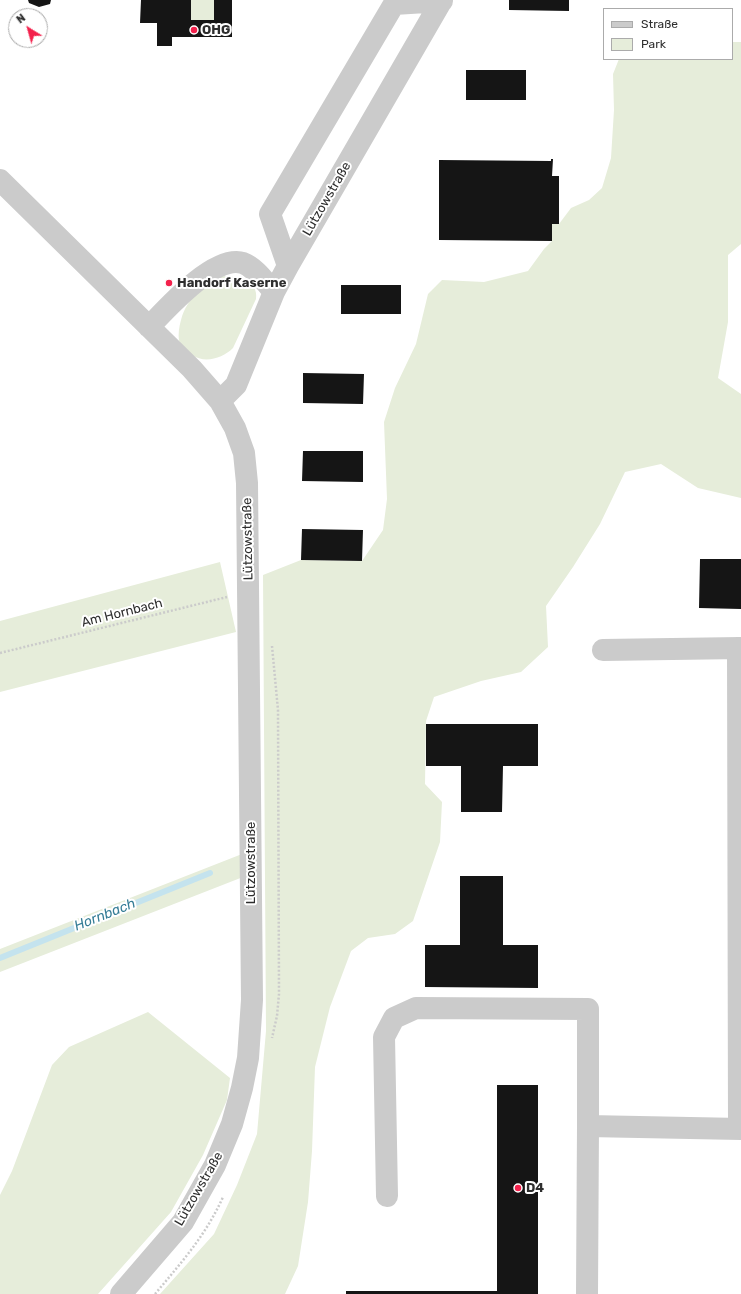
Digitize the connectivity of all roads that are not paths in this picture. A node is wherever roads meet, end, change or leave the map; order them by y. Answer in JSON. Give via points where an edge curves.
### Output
{"nodes":[{"id":1,"x":442,"y":1,"type":"edge"},
{"id":2,"x":0,"y":180,"type":"edge"},
{"id":3,"x":288,"y":266,"type":"junction"},
{"id":4,"x":274,"y":292,"type":"junction"},
{"id":5,"x":149,"y":327,"type":"junction"},
{"id":6,"x":220,"y":401,"type":"junction"},
{"id":7,"x":740,"y":648,"type":"edge"},
{"id":8,"x":603,"y":650,"type":"dead end"},
{"id":9,"x":588,"y":1126,"type":"junction"},
{"id":10,"x":740,"y":1129,"type":"edge"},
{"id":11,"x":387,"y":1196,"type":"dead end"},
{"id":12,"x":121,"y":1294,"type":"edge"},
{"id":13,"x":587,"y":1294,"type":"edge"}],
"edges":[{"from":1,"to":3,"type":"street","name":"Lützowstraße"},
{"from":1,"to":3,"type":"street","via":[[394,4],[270,214]]},
{"from":2,"to":5,"type":"street","name":"Lützowstraße"},
{"from":3,"to":4,"type":"street","name":"Lützowstraße"},
{"from":4,"to":5,"type":"street","via":[[257,272],[244,264],[232,261],[216,267],[203,276],[170,304]]},
{"from":4,"to":6,"type":"street","name":"Lützowstraße","via":[[236,385]]},
{"from":5,"to":6,"type":"street","name":"Lützowstraße"},
{"from":6,"to":12,"type":"street","name":"Lützowstraße","via":[[235,428],[244,453],[247,482],[252,1000],[248,1058],[232,1124],[216,1165],[183,1222]]},
{"from":7,"to":8,"type":"street"},
{"from":7,"to":10,"type":"street"},
{"from":9,"to":10,"type":"street"},
{"from":9,"to":11,"type":"street","via":[[588,1009],[416,1008],[394,1018],[384,1037]]},
{"from":9,"to":13,"type":"street"}]}
